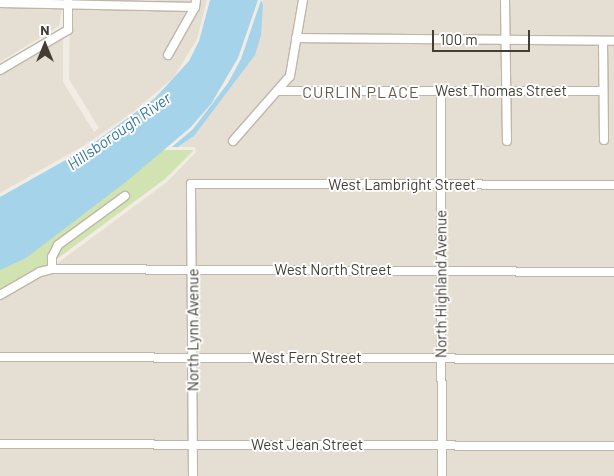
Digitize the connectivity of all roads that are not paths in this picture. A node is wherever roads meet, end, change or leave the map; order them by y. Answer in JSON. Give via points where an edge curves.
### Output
{"nodes":[{"id":1,"x":303,"y":0,"type":"edge"},
{"id":2,"x":505,"y":0,"type":"edge"},
{"id":3,"x":0,"y":3,"type":"edge"},
{"id":4,"x":68,"y":3,"type":"edge"},
{"id":5,"x":196,"y":4,"type":"edge"},
{"id":6,"x":296,"y":38,"type":"junction"},
{"id":7,"x":505,"y":41,"type":"junction"},
{"id":8,"x":603,"y":41,"type":"junction"},
{"id":9,"x":614,"y":41,"type":"edge"},
{"id":10,"x":168,"y":55,"type":"dead end"},
{"id":11,"x":0,"y":70,"type":"edge"},
{"id":12,"x":279,"y":91,"type":"junction"},
{"id":13,"x":441,"y":91,"type":"junction"},
{"id":14,"x":505,"y":91,"type":"junction"},
{"id":15,"x":602,"y":91,"type":"junction"},
{"id":16,"x":604,"y":140,"type":"dead end"},
{"id":17,"x":233,"y":141,"type":"dead end"},
{"id":18,"x":507,"y":141,"type":"dead end"},
{"id":19,"x":191,"y":184,"type":"joint"},
{"id":20,"x":441,"y":186,"type":"junction"},
{"id":21,"x":614,"y":186,"type":"edge"},
{"id":22,"x":125,"y":196,"type":"dead end"},
{"id":23,"x":52,"y":269,"type":"junction"},
{"id":24,"x":193,"y":270,"type":"junction"},
{"id":25,"x":441,"y":270,"type":"junction"},
{"id":26,"x":614,"y":272,"type":"edge"},
{"id":27,"x":0,"y":296,"type":"edge"},
{"id":28,"x":0,"y":356,"type":"edge"},
{"id":29,"x":193,"y":358,"type":"junction"},
{"id":30,"x":441,"y":358,"type":"junction"},
{"id":31,"x":614,"y":359,"type":"edge"},
{"id":32,"x":0,"y":444,"type":"edge"},
{"id":33,"x":193,"y":445,"type":"junction"},
{"id":34,"x":442,"y":445,"type":"junction"},
{"id":35,"x":614,"y":446,"type":"edge"},
{"id":36,"x":193,"y":476,"type":"edge"},
{"id":37,"x":442,"y":476,"type":"edge"}],
"edges":[{"from":1,"to":6,"type":"street"},
{"from":2,"to":7,"type":"street"},
{"from":3,"to":4,"type":"street"},
{"from":4,"to":5,"type":"street"},
{"from":4,"to":11,"type":"street","via":[[68,30]]},
{"from":5,"to":10,"type":"street"},
{"from":6,"to":7,"type":"street"},
{"from":6,"to":12,"type":"street","via":[[290,76]]},
{"from":7,"to":8,"type":"street"},
{"from":7,"to":14,"type":"street"},
{"from":8,"to":9,"type":"street"},
{"from":8,"to":15,"type":"street"},
{"from":12,"to":13,"type":"street","name":"West Thomas Street"},
{"from":12,"to":17,"type":"street"},
{"from":13,"to":14,"type":"street","name":"West Thomas Street"},
{"from":13,"to":20,"type":"street","name":"North Highland Avenue"},
{"from":14,"to":15,"type":"street","name":"West Thomas Street"},
{"from":14,"to":18,"type":"street"},
{"from":15,"to":16,"type":"street"},
{"from":19,"to":20,"type":"street","name":"West Lambright Street"},
{"from":19,"to":24,"type":"street","name":"North Lynn Avenue"},
{"from":20,"to":21,"type":"street","name":"West Lambright Street"},
{"from":20,"to":25,"type":"street","name":"North Highland Avenue"},
{"from":22,"to":23,"type":"street","via":[[58,245],[52,257]]},
{"from":23,"to":24,"type":"street","name":"West North Street"},
{"from":23,"to":27,"type":"street","via":[[40,272]]},
{"from":24,"to":25,"type":"street","name":"West North Street"},
{"from":24,"to":29,"type":"street","name":"North Lynn Avenue"},
{"from":25,"to":26,"type":"street","name":"West North Street"},
{"from":25,"to":30,"type":"street","name":"North Highland Avenue"},
{"from":28,"to":29,"type":"street","name":"West Fern Street"},
{"from":29,"to":30,"type":"street","name":"West Fern Street"},
{"from":29,"to":33,"type":"street","name":"North Lynn Avenue"},
{"from":30,"to":31,"type":"street","name":"West Fern Street"},
{"from":30,"to":34,"type":"street","name":"North Highland Avenue"},
{"from":32,"to":33,"type":"street","name":"West Jean Street"},
{"from":33,"to":34,"type":"street","name":"West Jean Street"},
{"from":33,"to":36,"type":"street","name":"North Lynn Avenue"},
{"from":34,"to":35,"type":"street","name":"West Jean Street"},
{"from":34,"to":37,"type":"street","name":"North Highland Avenue"}]}
